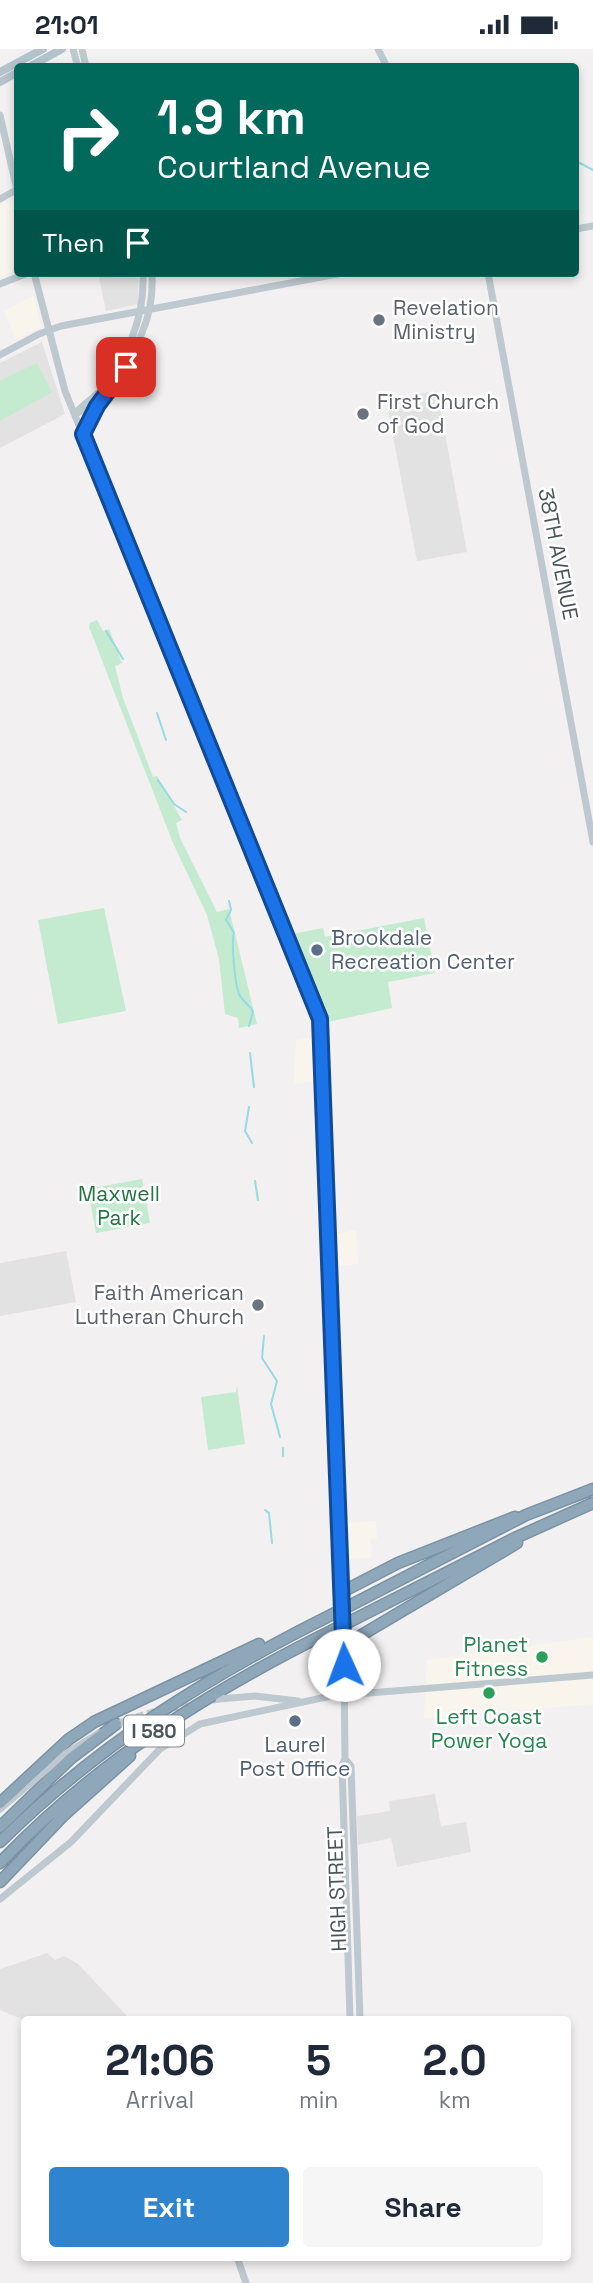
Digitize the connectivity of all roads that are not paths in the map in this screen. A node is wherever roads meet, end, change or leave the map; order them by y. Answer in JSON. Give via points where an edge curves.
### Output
{"nodes":[{"id":1,"x":43,"y":49,"type":"edge"},
{"id":2,"x":62,"y":49,"type":"edge"},
{"id":3,"x":17,"y":63,"type":"edge"},
{"id":4,"x":36,"y":63,"type":"edge"},
{"id":5,"x":0,"y":114,"type":"edge"},
{"id":6,"x":14,"y":177,"type":"edge"},
{"id":7,"x":18,"y":277,"type":"edge"},
{"id":8,"x":35,"y":277,"type":"edge"},
{"id":9,"x":143,"y":277,"type":"edge"},
{"id":10,"x":152,"y":277,"type":"edge"},
{"id":11,"x":322,"y":277,"type":"edge"},
{"id":12,"x":489,"y":277,"type":"edge"},
{"id":13,"x":0,"y":284,"type":"edge"},
{"id":14,"x":149,"y":310,"type":"junction"},
{"id":15,"x":140,"y":311,"type":"junction"},
{"id":16,"x":49,"y":330,"type":"junction"},
{"id":17,"x":0,"y":355,"type":"edge"},
{"id":18,"x":106,"y":394,"type":"junction"},
{"id":19,"x":75,"y":414,"type":"junction"},
{"id":20,"x":83,"y":434,"type":"junction"},
{"id":21,"x":593,"y":842,"type":"edge"},
{"id":22,"x":593,"y":1489,"type":"edge"},
{"id":23,"x":593,"y":1503,"type":"edge"},
{"id":24,"x":568,"y":1513,"type":"junction"},
{"id":25,"x":526,"y":1515,"type":"junction"},
{"id":26,"x":340,"y":1593,"type":"junction"},
{"id":27,"x":331,"y":1615,"type":"junction"},
{"id":28,"x":343,"y":1646,"type":"junction"},
{"id":29,"x":593,"y":1675,"type":"edge"},
{"id":30,"x":345,"y":1695,"type":"junction"},
{"id":31,"x":246,"y":1697,"type":"junction"},
{"id":32,"x":219,"y":1699,"type":"tunnel mouth"},
{"id":33,"x":298,"y":1701,"type":"junction"},
{"id":34,"x":258,"y":1711,"type":"junction"},
{"id":35,"x":173,"y":1719,"type":"junction"},
{"id":36,"x":122,"y":1722,"type":"joint"},
{"id":37,"x":345,"y":1759,"type":"junction"},
{"id":38,"x":0,"y":1803,"type":"edge"},
{"id":39,"x":0,"y":1809,"type":"edge"},
{"id":40,"x":0,"y":1827,"type":"edge"},
{"id":41,"x":0,"y":1842,"type":"edge"},
{"id":42,"x":0,"y":1863,"type":"edge"},
{"id":43,"x":0,"y":1882,"type":"edge"},
{"id":44,"x":0,"y":1899,"type":"edge"},
{"id":45,"x":350,"y":2016,"type":"edge"},
{"id":46,"x":360,"y":2016,"type":"edge"},
{"id":47,"x":238,"y":2261,"type":"edge"},
{"id":48,"x":246,"y":2283,"type":"edge"}],
"edges":[{"from":1,"to":3,"type":"main road"},
{"from":2,"to":4,"type":"main road"},
{"from":5,"to":6,"type":"main road"},
{"from":7,"to":13,"type":"main road"},
{"from":8,"to":16,"type":"main road","name":"HIGH STREET"},
{"from":9,"to":15,"type":"main road"},
{"from":10,"to":14,"type":"main road"},
{"from":11,"to":14,"type":"main road"},
{"from":12,"to":21,"type":"main road","name":"38TH AVENUE"},
{"from":14,"to":15,"type":"main road"},
{"from":14,"to":18,"type":"main road","via":[[136,350]]},
{"from":15,"to":16,"type":"main road"},
{"from":15,"to":19,"type":"main road","via":[[121,363]]},
{"from":16,"to":17,"type":"main road"},
{"from":16,"to":19,"type":"main road","name":"HIGH STREET"},
{"from":18,"to":19,"type":"main road","via":[[88,410]]},
{"from":18,"to":20,"type":"main road"},
{"from":19,"to":20,"type":"main road","name":"HIGH STREET"},
{"from":20,"to":26,"type":"main road","name":"HIGH STREET","via":[[320,1019]]},
{"from":22,"to":25,"type":"highway","number":"I 580"},
{"from":23,"to":24,"type":"highway","number":"I 580"},
{"from":24,"to":28,"type":"highway"},
{"from":24,"to":35,"type":"highway","number":"I 580","bridge":true,"via":[[249,1672]]},
{"from":25,"to":26,"type":"highway","via":[[502,1520],[398,1563]]},
{"from":25,"to":27,"type":"highway","number":"I 580","bridge":true},
{"from":26,"to":28,"type":"main road","name":"HIGH STREET"},
{"from":27,"to":38,"type":"highway","via":[[93,1722]]},
{"from":27,"to":41,"type":"highway","number":"I 580","via":[[241,1661],[150,1717],[67,1781]]},
{"from":28,"to":30,"type":"main road","name":"HIGH STREET"},
{"from":29,"to":30,"type":"main road"},
{"from":30,"to":33,"type":"main road"},
{"from":30,"to":37,"type":"main road","name":"HIGH STREET"},
{"from":31,"to":32,"type":"main road"},
{"from":31,"to":33,"type":"main road"},
{"from":31,"to":34,"type":"main road","via":[[257,1703]]},
{"from":33,"to":34,"type":"main road"},
{"from":34,"to":44,"type":"main road","via":[[200,1724],[171,1740],[71,1842]]},
{"from":35,"to":42,"type":"highway","number":"I 580","via":[[76,1792]]},
{"from":35,"to":43,"type":"highway","via":[[80,1801]]},
{"from":36,"to":39,"type":"main road","via":[[65,1754]]},
{"from":36,"to":40,"type":"highway","via":[[70,1759]]},
{"from":37,"to":45,"type":"main road","name":"HIGH STREET"},
{"from":37,"to":46,"type":"main road","name":"HIGH STREET","via":[[351,1766]]},
{"from":47,"to":48,"type":"main road"}]}
